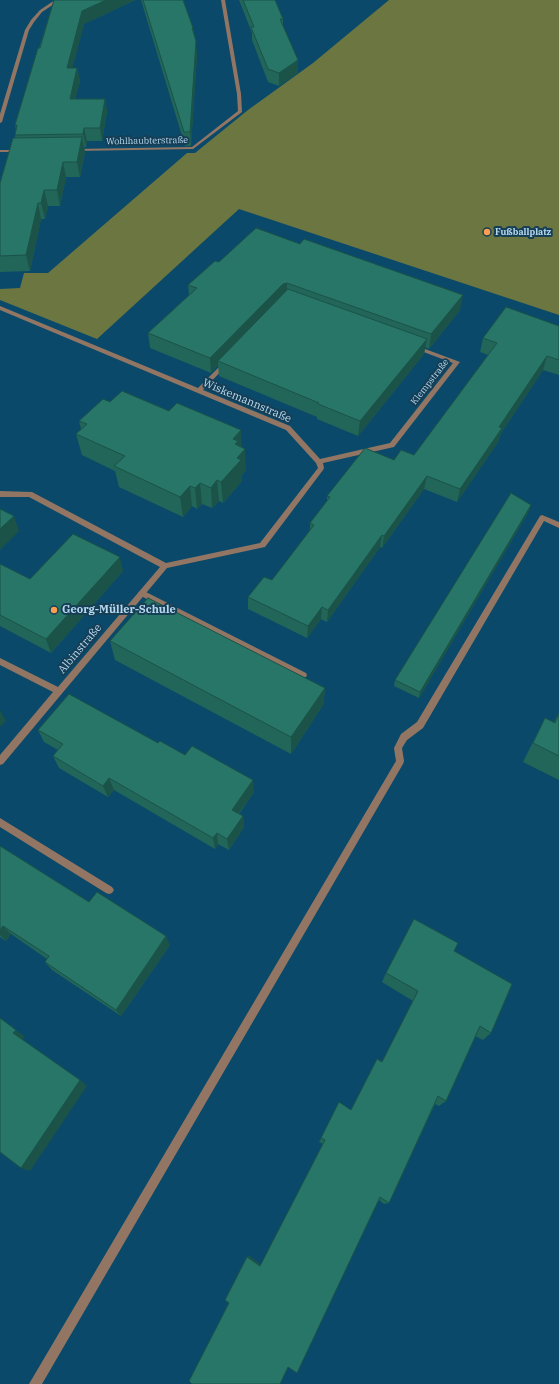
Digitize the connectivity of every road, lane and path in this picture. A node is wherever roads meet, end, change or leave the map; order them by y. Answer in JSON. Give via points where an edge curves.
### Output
{"nodes":[{"id":1,"x":58,"y":0,"type":"edge"},
{"id":2,"x":223,"y":0,"type":"edge"},
{"id":3,"x":0,"y":122,"type":"edge"},
{"id":4,"x":24,"y":150,"type":"edge"},
{"id":5,"x":71,"y":150,"type":"edge"},
{"id":6,"x":0,"y":151,"type":"edge"},
{"id":7,"x":0,"y":308,"type":"edge"},
{"id":8,"x":405,"y":344,"type":"edge"},
{"id":9,"x":232,"y":358,"type":"edge"},
{"id":10,"x":199,"y":392,"type":"junction"},
{"id":11,"x":319,"y":462,"type":"junction"},
{"id":12,"x":0,"y":494,"type":"edge"},
{"id":13,"x":559,"y":525,"type":"edge"},
{"id":14,"x":165,"y":566,"type":"junction"},
{"id":15,"x":142,"y":593,"type":"junction"},
{"id":16,"x":0,"y":661,"type":"edge"},
{"id":17,"x":303,"y":675,"type":"edge"},
{"id":18,"x":59,"y":692,"type":"junction"},
{"id":19,"x":0,"y":761,"type":"edge"},
{"id":20,"x":0,"y":822,"type":"edge"},
{"id":21,"x":109,"y":890,"type":"dead end"},
{"id":22,"x":35,"y":1384,"type":"edge"}],
"edges":[{"from":1,"to":3,"type":"street","via":[[32,20]]},
{"from":2,"to":5,"type":"street","name":"Wohlhaubterstraße","via":[[240,112],[192,148]]},
{"from":4,"to":6,"type":"street"},
{"from":7,"to":10,"type":"street","name":"Wiskemannstraße"},
{"from":8,"to":11,"type":"street","name":"Klempstraße","via":[[457,362],[392,445]]},
{"from":9,"to":10,"type":"street"},
{"from":10,"to":11,"type":"street","name":"Wiskemannstraße","via":[[288,428]]},
{"from":11,"to":14,"type":"street","via":[[321,468],[262,545]]},
{"from":12,"to":14,"type":"street","via":[[30,494]]},
{"from":13,"to":22,"type":"street","via":[[542,518],[420,725],[404,737],[398,748],[400,761]]},
{"from":14,"to":15,"type":"street","name":"Albinstraße"},
{"from":15,"to":17,"type":"street"},
{"from":15,"to":18,"type":"street","name":"Albinstraße"},
{"from":16,"to":18,"type":"street","name":"Albinstraße"},
{"from":18,"to":19,"type":"street","name":"Albinstraße"},
{"from":20,"to":21,"type":"street"}]}
